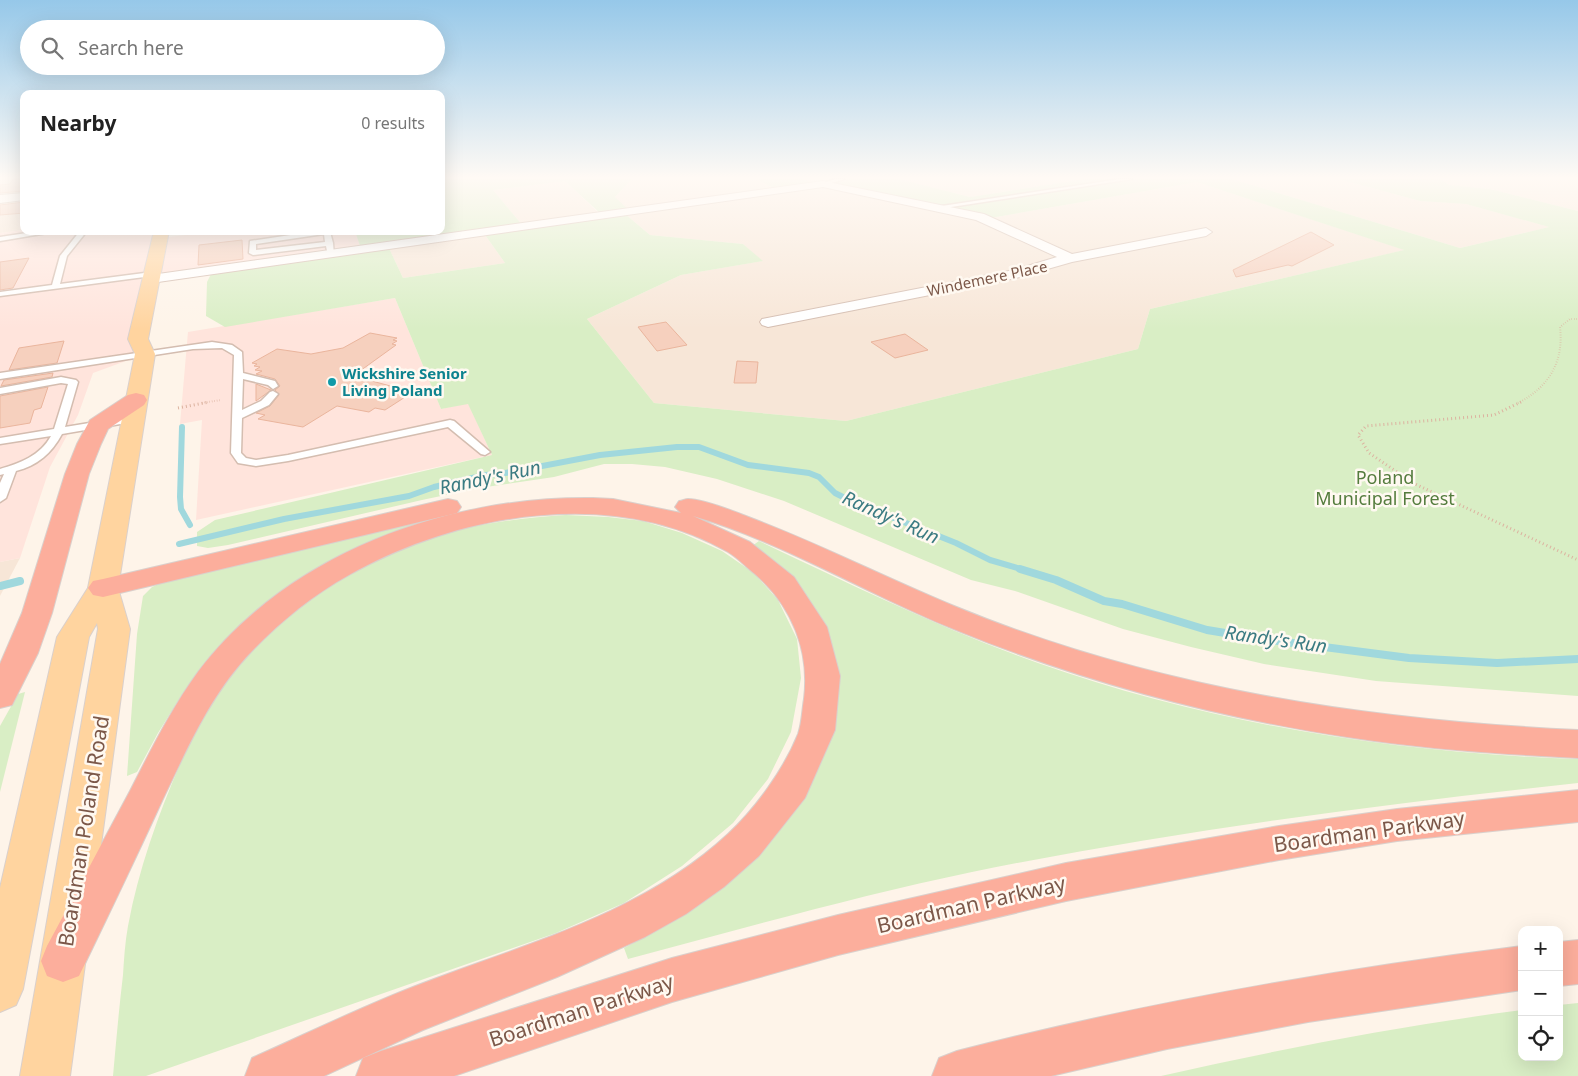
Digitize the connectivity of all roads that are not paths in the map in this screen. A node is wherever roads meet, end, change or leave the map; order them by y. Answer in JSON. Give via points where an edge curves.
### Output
{"nodes":[{"id":1,"x":475,"y":229,"type":"edge"},
{"id":2,"x":1007,"y":229,"type":"edge"},
{"id":3,"x":1206,"y":232,"type":"dead end"},
{"id":4,"x":445,"y":233,"type":"edge"},
{"id":5,"x":28,"y":235,"type":"edge"},
{"id":6,"x":80,"y":235,"type":"edge"},
{"id":7,"x":161,"y":235,"type":"edge"},
{"id":8,"x":304,"y":235,"type":"edge"},
{"id":9,"x":328,"y":235,"type":"edge"},
{"id":10,"x":431,"y":235,"type":"edge"},
{"id":11,"x":0,"y":239,"type":"edge"},
{"id":12,"x":331,"y":248,"type":"junction"},
{"id":13,"x":1070,"y":258,"type":"junction"},
{"id":14,"x":152,"y":276,"type":"junction"},
{"id":15,"x":56,"y":286,"type":"junction"},
{"id":16,"x":0,"y":294,"type":"edge"},
{"id":17,"x":768,"y":322,"type":"dead end"},
{"id":18,"x":145,"y":354,"type":"junction"},
{"id":19,"x":1,"y":365,"type":"edge"},
{"id":20,"x":238,"y":375,"type":"junction"},
{"id":21,"x":2,"y":376,"type":"edge"},
{"id":22,"x":0,"y":390,"type":"edge"},
{"id":23,"x":134,"y":410,"type":"junction"},
{"id":24,"x":237,"y":417,"type":"junction"},
{"id":25,"x":98,"y":425,"type":"junction"},
{"id":26,"x":60,"y":431,"type":"junction"},
{"id":27,"x":0,"y":441,"type":"edge"},
{"id":28,"x":485,"y":452,"type":"dead end"},
{"id":29,"x":6,"y":471,"type":"edge"},
{"id":30,"x":0,"y":498,"type":"edge"},
{"id":31,"x":103,"y":588,"type":"junction"},
{"id":32,"x":0,"y":696,"type":"edge"},
{"id":33,"x":1578,"y":744,"type":"edge"},
{"id":34,"x":1578,"y":806,"type":"edge"},
{"id":35,"x":64,"y":962,"type":"junction"},
{"id":36,"x":1578,"y":962,"type":"edge"},
{"id":37,"x":1563,"y":964,"type":"edge"},
{"id":38,"x":1518,"y":968,"type":"edge"},
{"id":39,"x":1,"y":986,"type":"edge"},
{"id":40,"x":45,"y":1076,"type":"edge"},
{"id":41,"x":270,"y":1076,"type":"edge"},
{"id":42,"x":381,"y":1076,"type":"edge"},
{"id":43,"x":957,"y":1076,"type":"edge"}],
"edges":[{"from":1,"to":4,"type":"street"},
{"from":2,"to":13,"type":"street"},
{"from":3,"to":13,"type":"street","name":"Windemere Place"},
{"from":5,"to":11,"type":"lane"},
{"from":6,"to":15,"type":"lane","via":[[65,251]]},
{"from":7,"to":14,"type":"main road","name":"Boardman Poland Road"},
{"from":8,"to":12,"type":"lane","via":[[252,242],[253,253]]},
{"from":9,"to":12,"type":"lane"},
{"from":10,"to":12,"type":"street"},
{"from":12,"to":14,"type":"street"},
{"from":13,"to":17,"type":"street","name":"Windemere Place","via":[[1016,274]]},
{"from":14,"to":15,"type":"lane"},
{"from":14,"to":18,"type":"main road","name":"Boardman Poland Road","via":[[138,339]]},
{"from":15,"to":16,"type":"lane"},
{"from":18,"to":20,"type":"lane","via":[[216,344],[231,346],[239,354]]},
{"from":18,"to":21,"type":"lane"},
{"from":18,"to":23,"type":"main road","name":"Boardman Poland Road"},
{"from":19,"to":21,"type":"lane"},
{"from":20,"to":24,"type":"lane"},
{"from":20,"to":24,"type":"lane","via":[[272,383],[274,396]]},
{"from":22,"to":26,"type":"lane","via":[[61,380],[72,382]]},
{"from":23,"to":25,"type":"highway"},
{"from":23,"to":31,"type":"main road","name":"Boardman Poland Road"},
{"from":24,"to":28,"type":"lane","via":[[236,453],[242,461],[256,463],[450,423]]},
{"from":25,"to":26,"type":"lane"},
{"from":25,"to":32,"type":"highway","via":[[77,474],[37,613],[22,653]]},
{"from":26,"to":27,"type":"lane"},
{"from":26,"to":29,"type":"lane","via":[[46,452],[31,462]]},
{"from":29,"to":30,"type":"lane"},
{"from":31,"to":33,"type":"highway","via":[[472,502],[526,494],[585,493],[652,498],[706,511],[774,537],[972,625],[1137,681],[1284,714],[1404,733]]},
{"from":31,"to":35,"type":"main road","name":"Boardman Poland Road","via":[[114,629]]},
{"from":31,"to":39,"type":"main road","name":"Boardman Poland Road","via":[[73,638]]},
{"from":34,"to":42,"type":"highway","name":"Boardman Parkway","via":[[1289,841],[1066,882],[838,935],[672,980]]},
{"from":35,"to":40,"type":"main road","name":"Boardman Poland Road"},
{"from":35,"to":41,"type":"highway","via":[[188,715],[214,676],[236,648],[271,615],[304,589],[336,570],[405,537],[458,521],[509,511],[602,506],[659,515],[699,527],[750,552],[782,580],[810,622],[819,645],[823,666],[822,706],[809,753],[791,789],[743,846],[676,897],[606,935],[408,1013]]},
{"from":36,"to":37,"type":"highway"},
{"from":38,"to":43,"type":"highway","via":[[1244,1010]]}]}
